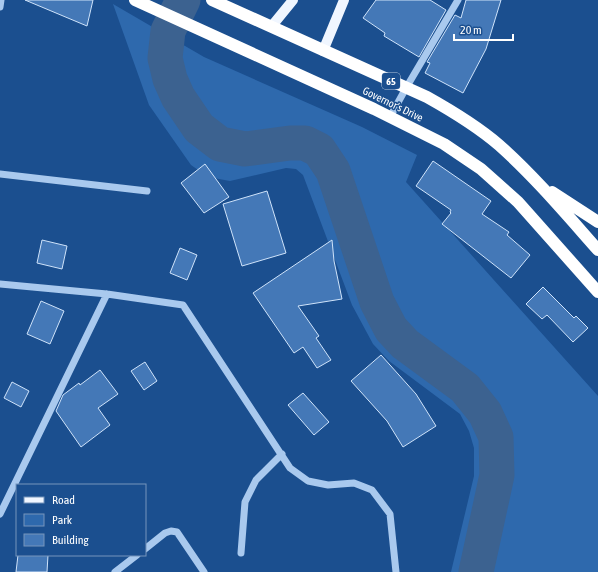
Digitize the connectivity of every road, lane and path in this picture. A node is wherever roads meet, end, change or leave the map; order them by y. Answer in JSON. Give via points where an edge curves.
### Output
{"nodes":[{"id":1,"x":1,"y":0,"type":"edge"},
{"id":2,"x":135,"y":0,"type":"edge"},
{"id":3,"x":212,"y":0,"type":"edge"},
{"id":4,"x":292,"y":0,"type":"edge"},
{"id":5,"x":344,"y":0,"type":"edge"},
{"id":6,"x":458,"y":0,"type":"edge"},
{"id":7,"x":0,"y":7,"type":"edge"},
{"id":8,"x":271,"y":27,"type":"junction"},
{"id":9,"x":323,"y":51,"type":"junction"},
{"id":10,"x":406,"y":88,"type":"junction"},
{"id":11,"x":390,"y":117,"type":"junction"},
{"id":12,"x":0,"y":174,"type":"edge"},
{"id":13,"x":536,"y":181,"type":"junction"},
{"id":14,"x":147,"y":190,"type":"dead end"},
{"id":15,"x":598,"y":222,"type":"edge"},
{"id":16,"x":598,"y":250,"type":"edge"},
{"id":17,"x":0,"y":284,"type":"edge"},
{"id":18,"x":598,"y":292,"type":"edge"},
{"id":19,"x":107,"y":294,"type":"junction"},
{"id":20,"x":282,"y":454,"type":"junction"},
{"id":21,"x":0,"y":514,"type":"edge"},
{"id":22,"x":146,"y":548,"type":"edge"},
{"id":23,"x":241,"y":553,"type":"dead end"},
{"id":24,"x":136,"y":556,"type":"edge"},
{"id":25,"x":115,"y":572,"type":"edge"},
{"id":26,"x":204,"y":572,"type":"edge"},
{"id":27,"x":396,"y":572,"type":"edge"}],
"edges":[{"from":1,"to":7,"type":"street"},
{"from":2,"to":11,"type":"highway","name":"Governor's Drive"},
{"from":3,"to":8,"type":"highway","name":"Governor's Drive","number":"65"},
{"from":4,"to":8,"type":"main road"},
{"from":5,"to":9,"type":"main road"},
{"from":6,"to":10,"type":"street"},
{"from":8,"to":9,"type":"highway","name":"Governor's Drive","number":"65"},
{"from":9,"to":10,"type":"highway","name":"Governor's Drive","number":"65"},
{"from":10,"to":11,"type":"street"},
{"from":10,"to":13,"type":"highway","name":"Governor's Drive","number":"65","via":[[461,116],[498,144]]},
{"from":11,"to":18,"type":"highway","name":"Governor's Drive","via":[[444,144],[481,169],[518,202]]},
{"from":12,"to":14,"type":"street"},
{"from":13,"to":15,"type":"highway"},
{"from":13,"to":16,"type":"highway","name":"Governor's Drive","number":"65"},
{"from":17,"to":19,"type":"street"},
{"from":19,"to":20,"type":"street","via":[[183,305]]},
{"from":19,"to":21,"type":"street"},
{"from":20,"to":23,"type":"street","via":[[256,480],[245,502]]},
{"from":20,"to":27,"type":"street","via":[[290,468],[308,481],[328,484],[354,483],[372,490],[390,514]]},
{"from":22,"to":26,"type":"street","via":[[165,533],[177,532]]},
{"from":24,"to":25,"type":"street"}]}
